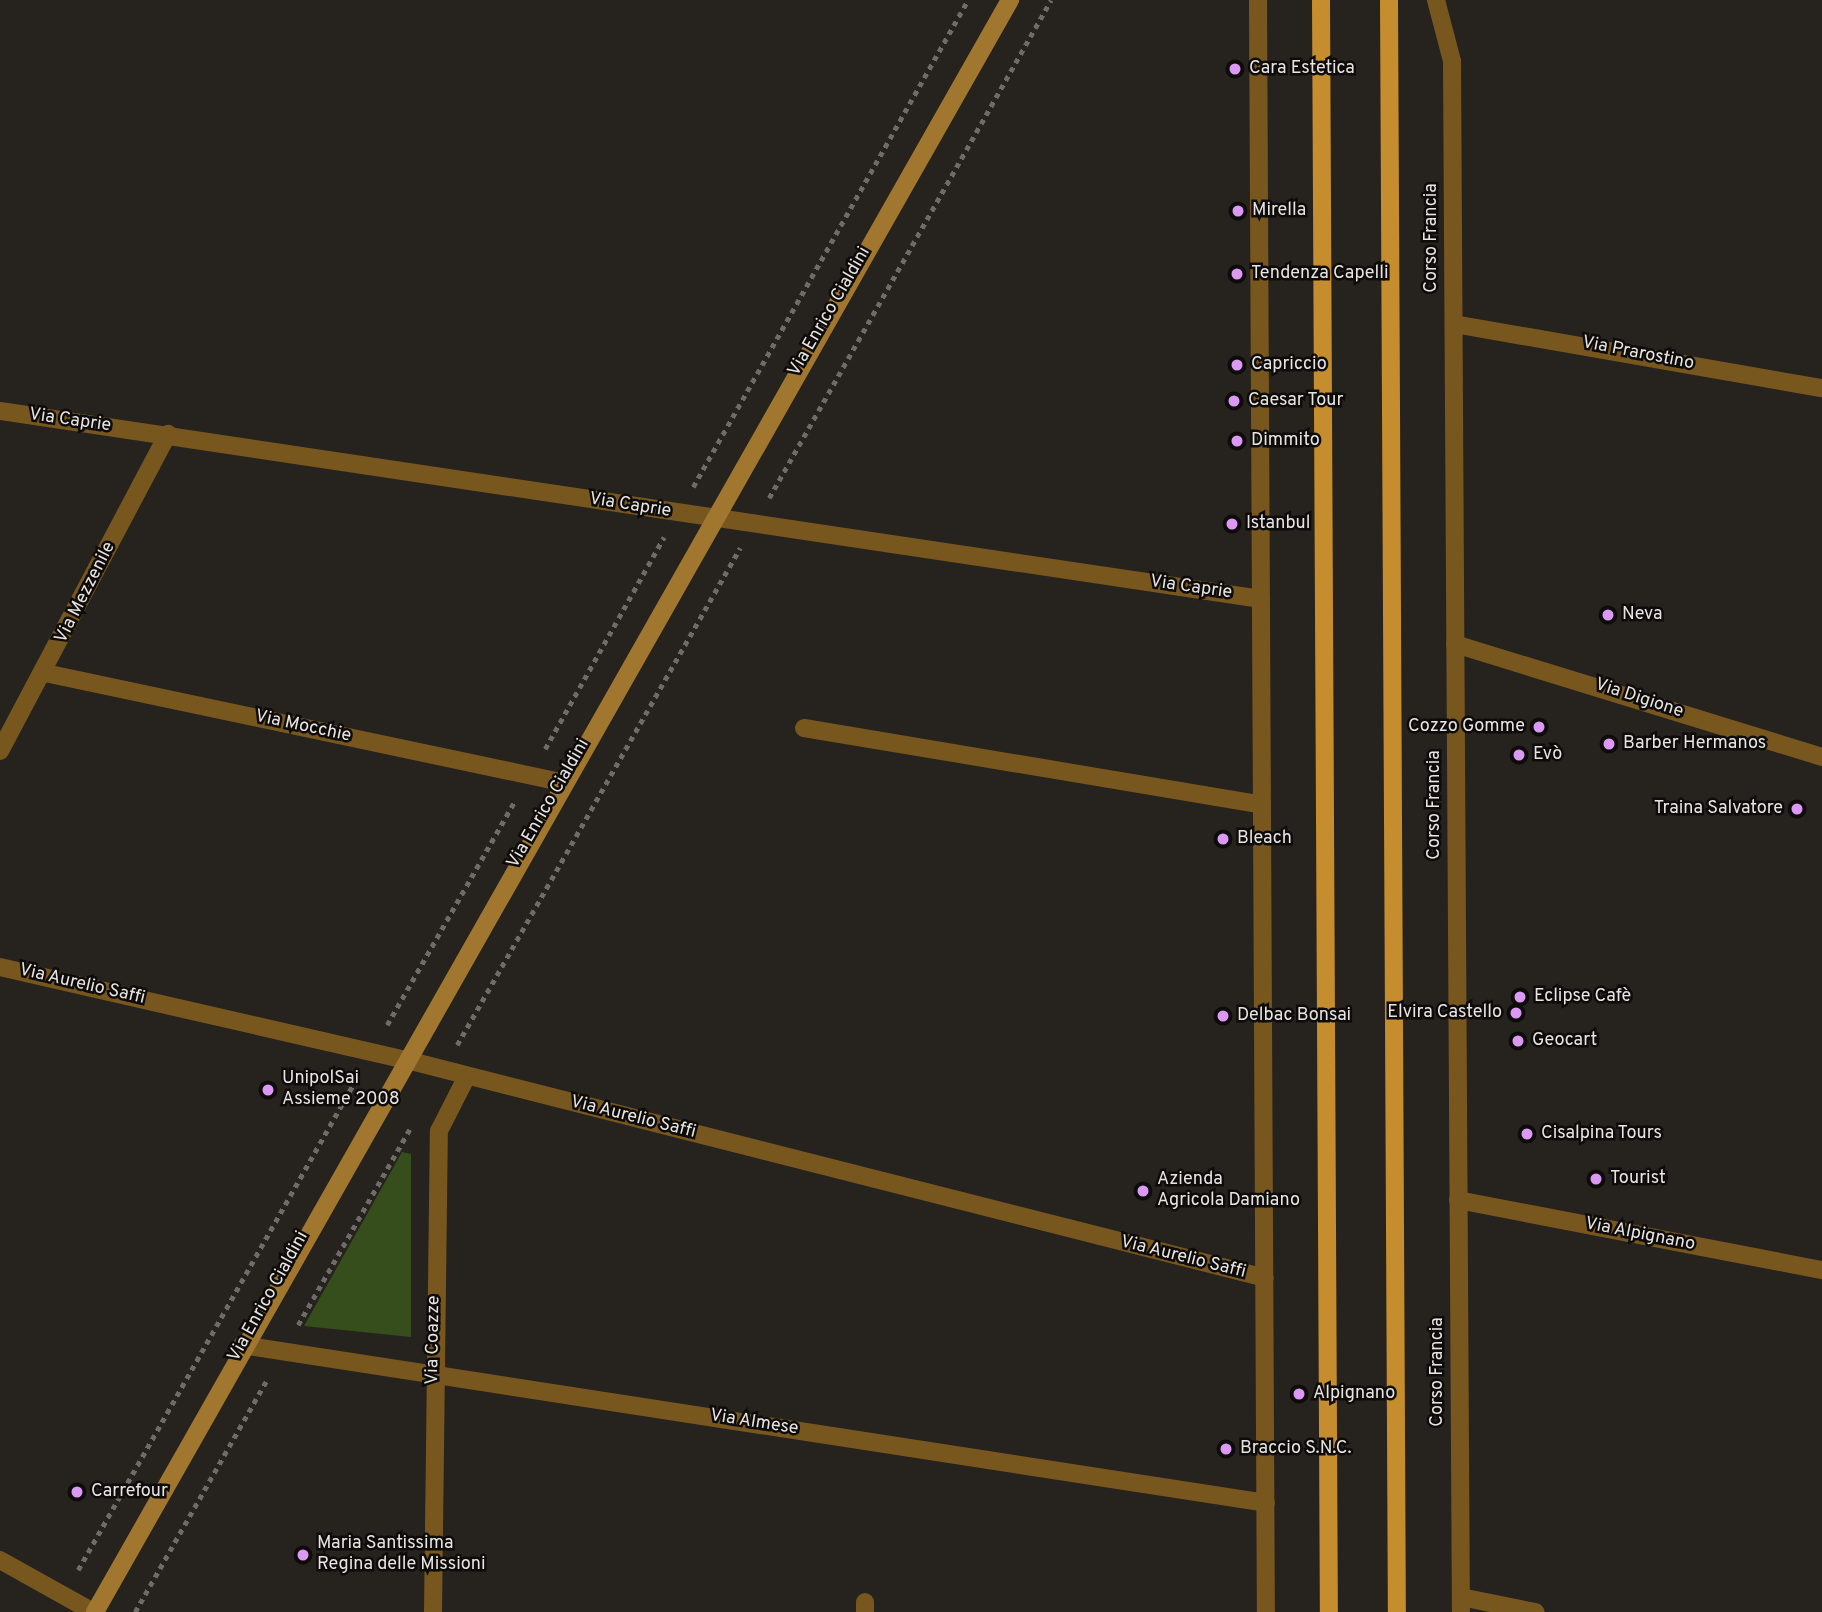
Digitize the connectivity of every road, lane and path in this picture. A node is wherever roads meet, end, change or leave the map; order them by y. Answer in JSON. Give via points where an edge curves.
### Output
{"nodes":[{"id":1,"x":968,"y":0,"type":"edge"},
{"id":2,"x":1010,"y":0,"type":"edge"},
{"id":3,"x":1051,"y":0,"type":"edge"},
{"id":4,"x":1258,"y":0,"type":"edge"},
{"id":5,"x":1321,"y":0,"type":"edge"},
{"id":6,"x":1389,"y":0,"type":"edge"},
{"id":7,"x":1436,"y":0,"type":"edge"},
{"id":8,"x":1454,"y":324,"type":"junction"},
{"id":9,"x":1822,"y":388,"type":"edge"},
{"id":10,"x":0,"y":411,"type":"edge"},
{"id":11,"x":168,"y":434,"type":"junction"},
{"id":12,"x":678,"y":513,"type":"junction"},
{"id":13,"x":711,"y":518,"type":"junction"},
{"id":14,"x":754,"y":524,"type":"junction"},
{"id":15,"x":1261,"y":598,"type":"junction"},
{"id":16,"x":1455,"y":644,"type":"junction"},
{"id":17,"x":45,"y":673,"type":"junction"},
{"id":18,"x":804,"y":728,"type":"dead end"},
{"id":19,"x":0,"y":751,"type":"edge"},
{"id":20,"x":1822,"y":757,"type":"edge"},
{"id":21,"x":530,"y":775,"type":"junction"},
{"id":22,"x":561,"y":782,"type":"junction"},
{"id":23,"x":1262,"y":805,"type":"junction"},
{"id":24,"x":0,"y":967,"type":"edge"},
{"id":25,"x":372,"y":1052,"type":"junction"},
{"id":26,"x":403,"y":1059,"type":"junction"},
{"id":27,"x":443,"y":1070,"type":"junction"},
{"id":28,"x":467,"y":1076,"type":"junction"},
{"id":29,"x":417,"y":1117,"type":"dead end"},
{"id":30,"x":1458,"y":1200,"type":"junction"},
{"id":31,"x":1822,"y":1270,"type":"edge"},
{"id":32,"x":1265,"y":1278,"type":"junction"},
{"id":33,"x":242,"y":1345,"type":"junction"},
{"id":34,"x":283,"y":1351,"type":"junction"},
{"id":35,"x":433,"y":1373,"type":"junction"},
{"id":36,"x":1266,"y":1503,"type":"junction"},
{"id":37,"x":0,"y":1560,"type":"edge"},
{"id":38,"x":64,"y":1595,"type":"junction"},
{"id":39,"x":1461,"y":1604,"type":"edge"},
{"id":40,"x":94,"y":1612,"type":"edge"},
{"id":41,"x":135,"y":1612,"type":"edge"},
{"id":42,"x":433,"y":1612,"type":"edge"},
{"id":43,"x":1266,"y":1612,"type":"edge"},
{"id":44,"x":1329,"y":1612,"type":"edge"},
{"id":45,"x":1397,"y":1612,"type":"edge"},
{"id":46,"x":1535,"y":1612,"type":"edge"}],
"edges":[{"from":1,"to":12,"type":"path"},
{"from":2,"to":13,"type":"street","name":"Via Enrico Cialdini"},
{"from":3,"to":14,"type":"path"},
{"from":4,"to":15,"type":"street"},
{"from":5,"to":44,"type":"main road"},
{"from":6,"to":45,"type":"main road"},
{"from":7,"to":8,"type":"street","name":"Corso Francia","via":[[1452,61]]},
{"from":8,"to":9,"type":"street","name":"Via Prarostino"},
{"from":8,"to":16,"type":"street","name":"Corso Francia"},
{"from":10,"to":11,"type":"street","name":"Via Caprie"},
{"from":11,"to":12,"type":"street","name":"Via Caprie"},
{"from":11,"to":17,"type":"street","name":"Via Mezzenile"},
{"from":12,"to":13,"type":"street","name":"Via Caprie"},
{"from":12,"to":21,"type":"path"},
{"from":13,"to":14,"type":"street","name":"Via Caprie"},
{"from":13,"to":22,"type":"street","name":"Via Enrico Cialdini"},
{"from":14,"to":15,"type":"street","name":"Via Caprie"},
{"from":14,"to":27,"type":"path"},
{"from":15,"to":23,"type":"street"},
{"from":16,"to":20,"type":"street","name":"Via Digione"},
{"from":16,"to":30,"type":"street","name":"Corso Francia"},
{"from":17,"to":19,"type":"street","name":"Via Mezzenile"},
{"from":17,"to":21,"type":"street","name":"Via Mocchie"},
{"from":18,"to":23,"type":"street"},
{"from":21,"to":22,"type":"street","name":"Via Mocchie"},
{"from":21,"to":25,"type":"path"},
{"from":22,"to":26,"type":"street","name":"Via Enrico Cialdini"},
{"from":23,"to":32,"type":"street"},
{"from":24,"to":25,"type":"street","name":"Via Aurelio Saffi"},
{"from":25,"to":26,"type":"street","name":"Via Aurelio Saffi"},
{"from":25,"to":38,"type":"path"},
{"from":26,"to":27,"type":"street","name":"Via Aurelio Saffi"},
{"from":26,"to":33,"type":"street","name":"Via Enrico Cialdini"},
{"from":27,"to":28,"type":"street","name":"Via Aurelio Saffi"},
{"from":28,"to":32,"type":"street","name":"Via Aurelio Saffi"},
{"from":28,"to":35,"type":"street","name":"Via Coazze","via":[[439,1131]]},
{"from":29,"to":34,"type":"path"},
{"from":30,"to":31,"type":"street","name":"Via Alpignano"},
{"from":30,"to":39,"type":"street","name":"Corso Francia"},
{"from":32,"to":36,"type":"street"},
{"from":33,"to":34,"type":"street","name":"Via Almese"},
{"from":33,"to":40,"type":"street","name":"Via Enrico Cialdini"},
{"from":34,"to":35,"type":"street","name":"Via Almese"},
{"from":34,"to":41,"type":"path"},
{"from":35,"to":36,"type":"street","name":"Via Almese"},
{"from":35,"to":42,"type":"street","name":"Via Coazze"},
{"from":36,"to":43,"type":"street"},
{"from":37,"to":38,"type":"street"},
{"from":38,"to":40,"type":"street"},
{"from":39,"to":46,"type":"street"}]}
